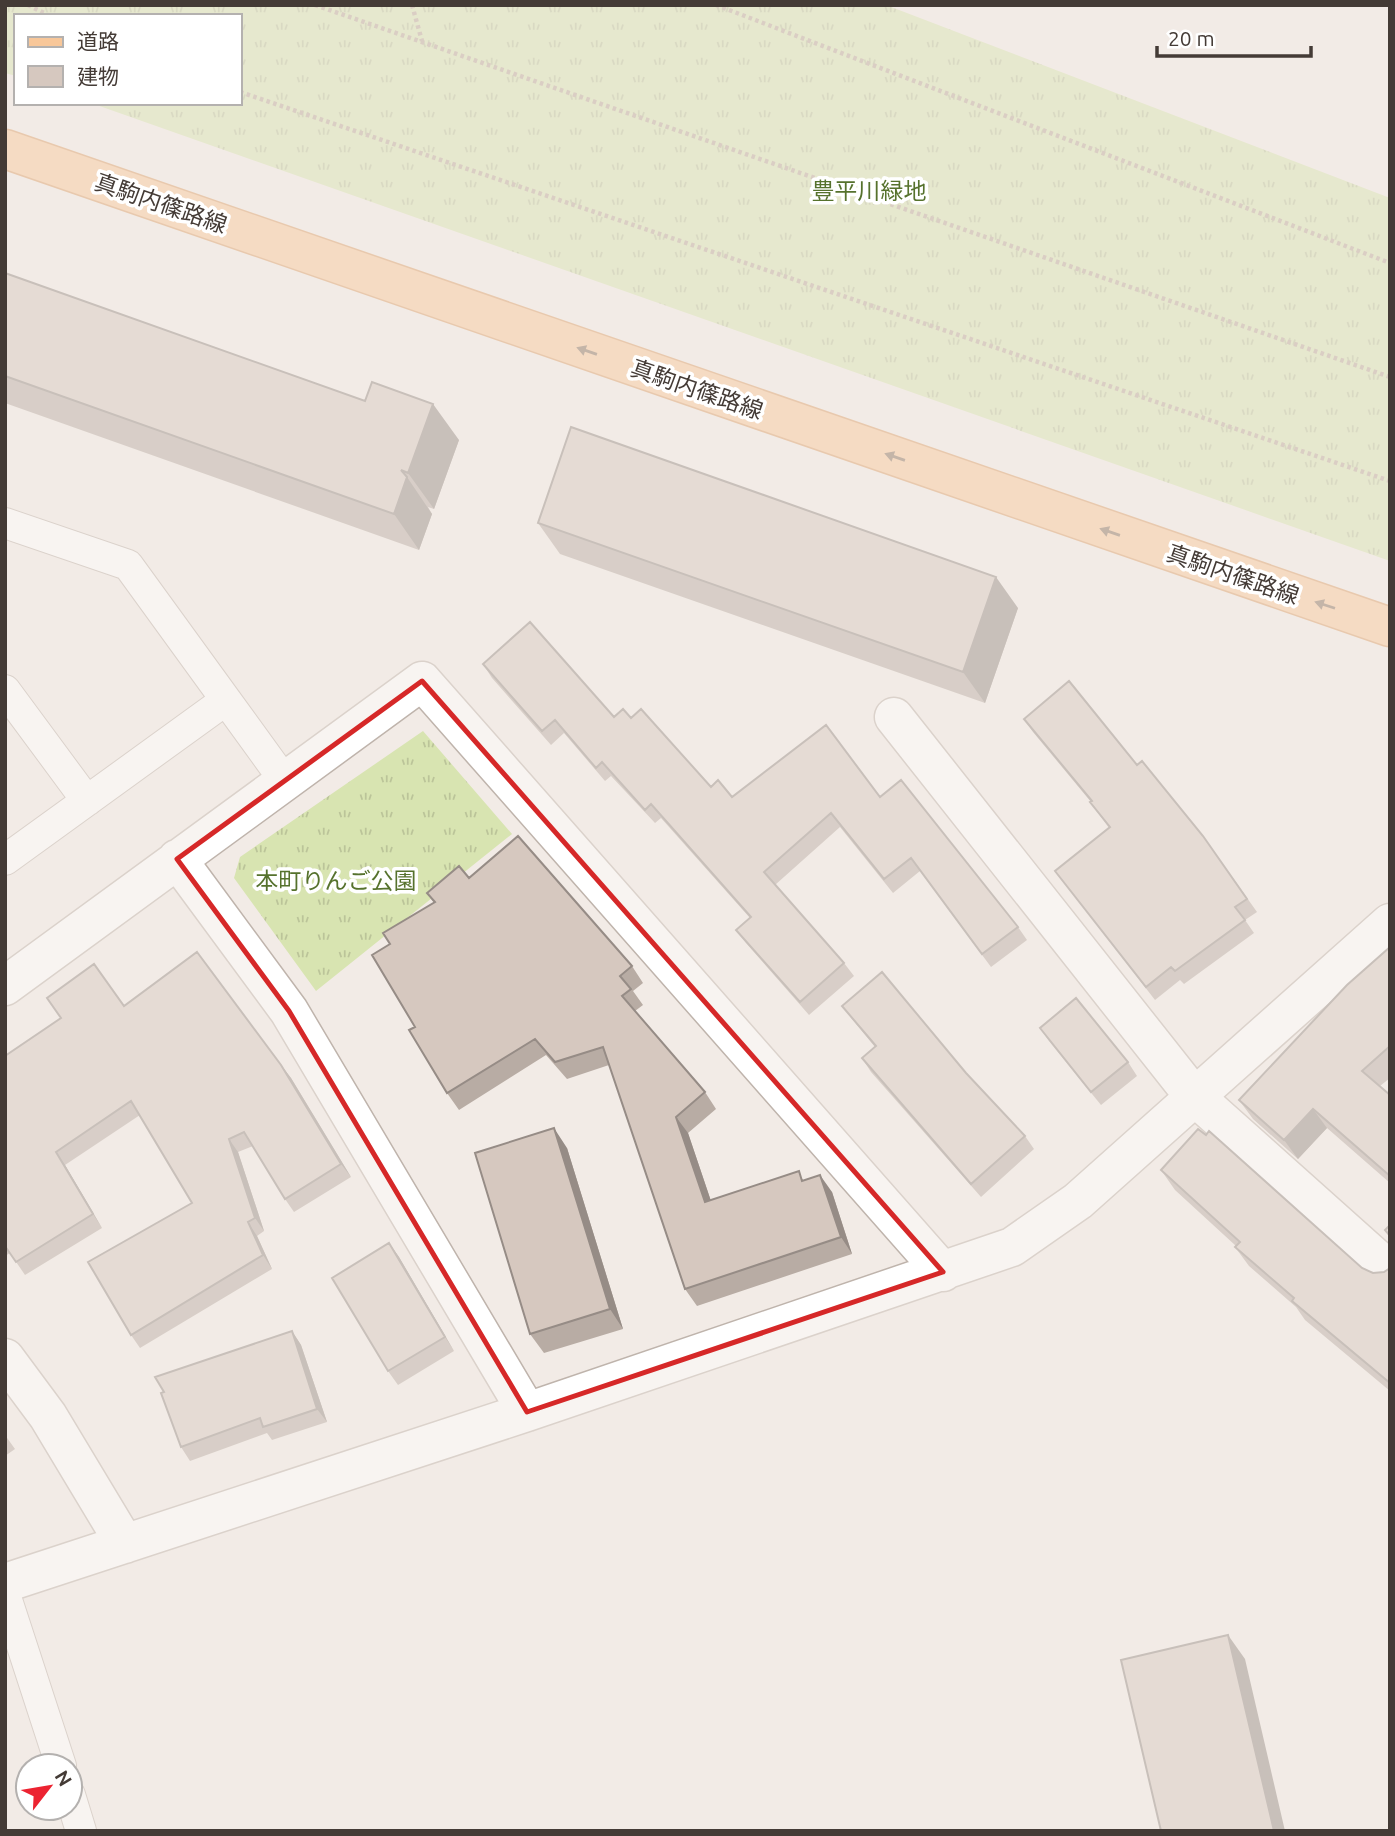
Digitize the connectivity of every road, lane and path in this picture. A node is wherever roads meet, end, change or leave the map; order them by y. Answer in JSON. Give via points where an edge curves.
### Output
{"nodes":[{"id":1,"x":28,"y":5,"type":"edge"},
{"id":2,"x":315,"y":5,"type":"edge"},
{"id":3,"x":412,"y":5,"type":"edge"},
{"id":4,"x":716,"y":5,"type":"edge"},
{"id":5,"x":46,"y":14,"type":"edge"},
{"id":6,"x":422,"y":41,"type":"junction"},
{"id":7,"x":242,"y":93,"type":"edge"},
{"id":8,"x":5,"y":149,"type":"edge"},
{"id":9,"x":1390,"y":263,"type":"edge"},
{"id":10,"x":1390,"y":377,"type":"edge"},
{"id":11,"x":1390,"y":481,"type":"edge"},
{"id":12,"x":5,"y":523,"type":"edge"},
{"id":13,"x":1390,"y":627,"type":"edge"},
{"id":14,"x":5,"y":690,"type":"edge"},
{"id":15,"x":226,"y":700,"type":"junction"},
{"id":16,"x":894,"y":717,"type":"dead end"},
{"id":17,"x":284,"y":780,"type":"junction"},
{"id":18,"x":87,"y":801,"type":"junction"},
{"id":19,"x":177,"y":859,"type":"junction"},
{"id":20,"x":5,"y":860,"type":"edge"},
{"id":21,"x":1390,"y":923,"type":"edge"},
{"id":22,"x":5,"y":986,"type":"edge"},
{"id":23,"x":1193,"y":1095,"type":"junction"},
{"id":24,"x":1390,"y":1271,"type":"edge"},
{"id":25,"x":943,"y":1272,"type":"junction"},
{"id":26,"x":5,"y":1358,"type":"edge"},
{"id":27,"x":527,"y":1412,"type":"junction"},
{"id":28,"x":125,"y":1544,"type":"junction"},
{"id":29,"x":5,"y":1583,"type":"edge"},
{"id":30,"x":5,"y":1594,"type":"edge"},
{"id":31,"x":56,"y":1752,"type":"edge"}],
"edges":[{"from":1,"to":5,"type":"path"},
{"from":2,"to":6,"type":"path"},
{"from":3,"to":6,"type":"path"},
{"from":4,"to":9,"type":"path"},
{"from":6,"to":10,"type":"path"},
{"from":7,"to":11,"type":"path"},
{"from":13,"to":8,"type":"main road","name":"真駒内篠路線","one_way":true},
{"from":12,"to":15,"type":"lane","via":[[128,565]]},
{"from":14,"to":18,"type":"lane"},
{"from":15,"to":17,"type":"lane"},
{"from":15,"to":18,"type":"lane"},
{"from":16,"to":23,"type":"street"},
{"from":17,"to":19,"type":"street"},
{"from":17,"to":25,"type":"street","via":[[422,681]]},
{"from":18,"to":20,"type":"lane"},
{"from":19,"to":22,"type":"street"},
{"from":19,"to":27,"type":"street","via":[[289,1011]]},
{"from":21,"to":23,"type":"street"},
{"from":23,"to":24,"type":"street"},
{"from":23,"to":25,"type":"street","via":[[1077,1202],[1012,1247]]},
{"from":25,"to":27,"type":"street"},
{"from":26,"to":28,"type":"street","via":[[48,1416]]},
{"from":27,"to":28,"type":"street"},
{"from":28,"to":29,"type":"street"},
{"from":30,"to":31,"type":"lane"}]}
